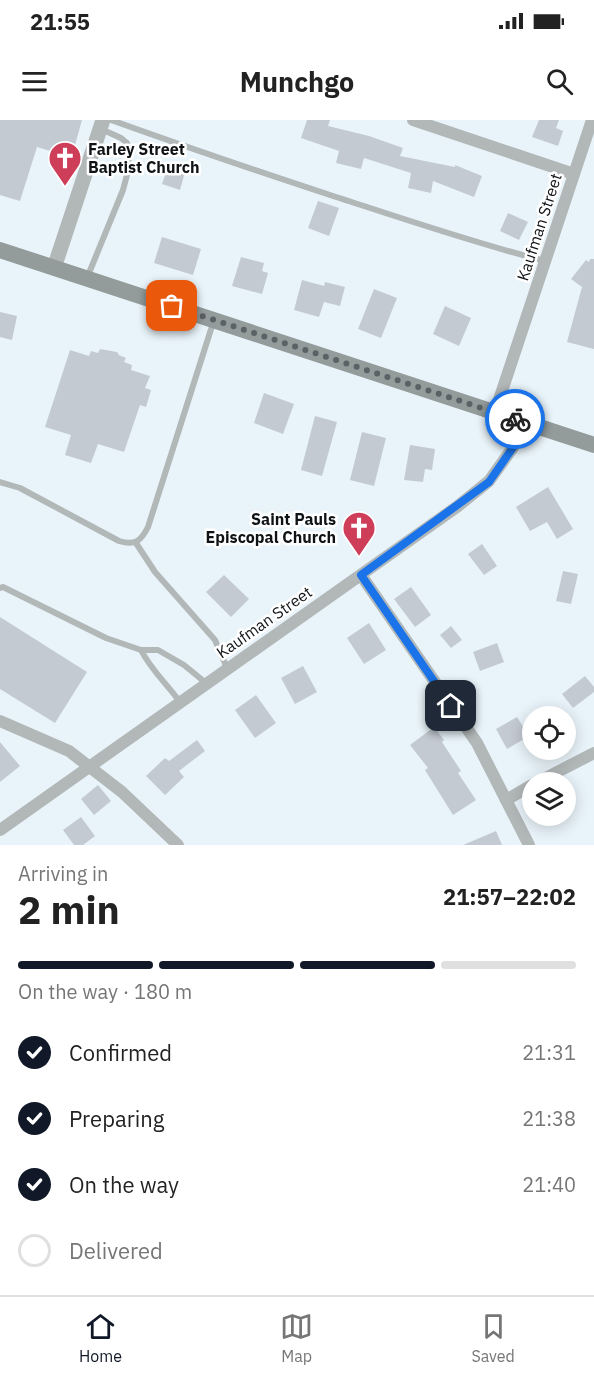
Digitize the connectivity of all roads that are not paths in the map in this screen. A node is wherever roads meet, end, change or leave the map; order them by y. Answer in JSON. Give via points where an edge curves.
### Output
{"nodes":[{"id":1,"x":412,"y":120,"type":"edge"},
{"id":2,"x":592,"y":120,"type":"edge"},
{"id":3,"x":105,"y":123,"type":"edge"},
{"id":4,"x":130,"y":123,"type":"edge"},
{"id":5,"x":574,"y":174,"type":"junction"},
{"id":6,"x":0,"y":250,"type":"edge"},
{"id":7,"x":545,"y":261,"type":"junction"},
{"id":8,"x":54,"y":268,"type":"junction"},
{"id":9,"x":87,"y":279,"type":"junction"},
{"id":10,"x":214,"y":319,"type":"junction"},
{"id":11,"x":495,"y":412,"type":"junction"},
{"id":12,"x":525,"y":422,"type":"junction"},
{"id":13,"x":594,"y":445,"type":"edge"},
{"id":14,"x":0,"y":482,"type":"edge"},
{"id":15,"x":136,"y":543,"type":"junction"},
{"id":16,"x":361,"y":575,"type":"junction"},
{"id":17,"x":0,"y":588,"type":"edge"},
{"id":18,"x":141,"y":650,"type":"junction"},
{"id":19,"x":227,"y":668,"type":"junction"},
{"id":20,"x":206,"y":683,"type":"junction"},
{"id":21,"x":180,"y":702,"type":"junction"},
{"id":22,"x":0,"y":721,"type":"edge"},
{"id":23,"x":594,"y":753,"type":"edge"},
{"id":24,"x":88,"y":766,"type":"junction"},
{"id":25,"x":557,"y":772,"type":"edge"},
{"id":26,"x":522,"y":791,"type":"edge"},
{"id":27,"x":506,"y":800,"type":"junction"},
{"id":28,"x":0,"y":830,"type":"edge"},
{"id":29,"x":178,"y":845,"type":"edge"},
{"id":30,"x":529,"y":845,"type":"edge"}],
"edges":[{"from":1,"to":5,"type":"street"},
{"from":2,"to":5,"type":"street","name":"Kaufman Street"},
{"from":3,"to":4,"type":"lane"},
{"from":3,"to":8,"type":"street"},
{"from":3,"to":9,"type":"lane","via":[[127,143],[129,166]]},
{"from":4,"to":7,"type":"lane","via":[[242,167]]},
{"from":5,"to":7,"type":"street","name":"Kaufman Street"},
{"from":6,"to":8,"type":"main road"},
{"from":7,"to":11,"type":"street","name":"Kaufman Street"},
{"from":8,"to":9,"type":"main road"},
{"from":9,"to":10,"type":"main road"},
{"from":10,"to":11,"type":"main road"},
{"from":10,"to":15,"type":"lane","via":[[148,527]]},
{"from":11,"to":12,"type":"main road"},
{"from":12,"to":13,"type":"main road"},
{"from":12,"to":16,"type":"street","name":"Kaufman Street","via":[[489,482]]},
{"from":14,"to":15,"type":"lane","via":[[20,488],[119,541]]},
{"from":15,"to":19,"type":"lane","via":[[215,640]]},
{"from":16,"to":19,"type":"street","name":"Kaufman Street"},
{"from":16,"to":27,"type":"street","via":[[477,743]]},
{"from":17,"to":18,"type":"lane","via":[[106,638]]},
{"from":18,"to":20,"type":"lane","via":[[159,650]]},
{"from":18,"to":21,"type":"lane"},
{"from":19,"to":20,"type":"street","name":"Kaufman Street"},
{"from":20,"to":21,"type":"street","name":"Kaufman Street"},
{"from":21,"to":24,"type":"street","name":"Kaufman Street"},
{"from":22,"to":24,"type":"street","via":[[69,752]]},
{"from":23,"to":25,"type":"street"},
{"from":24,"to":28,"type":"street","name":"Kaufman Street"},
{"from":24,"to":29,"type":"street"},
{"from":26,"to":27,"type":"street"},
{"from":27,"to":30,"type":"street"}]}
